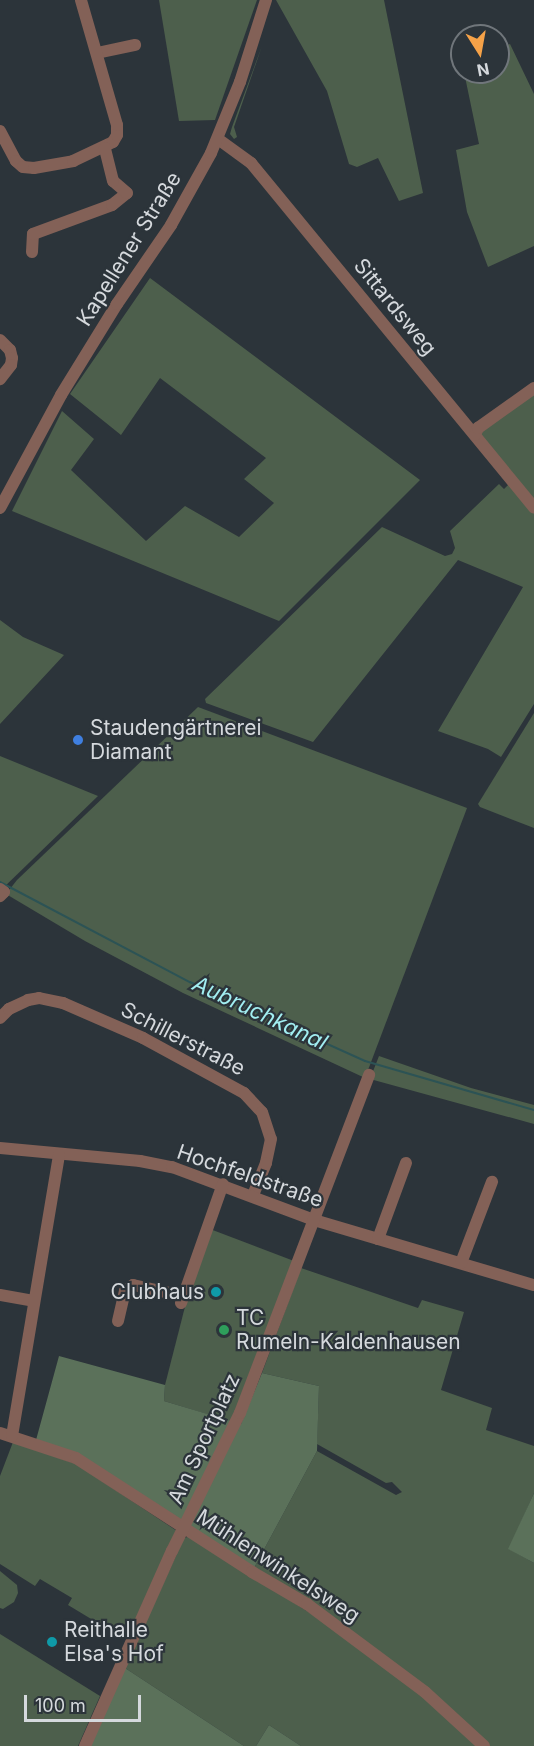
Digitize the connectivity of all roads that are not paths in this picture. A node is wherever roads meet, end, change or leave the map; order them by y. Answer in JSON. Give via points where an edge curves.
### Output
{"nodes":[{"id":1,"x":81,"y":0,"type":"edge"},
{"id":2,"x":266,"y":0,"type":"edge"},
{"id":3,"x":135,"y":45,"type":"dead end"},
{"id":4,"x":96,"y":53,"type":"junction"},
{"id":5,"x":0,"y":131,"type":"edge"},
{"id":6,"x":218,"y":139,"type":"junction"},
{"id":7,"x":105,"y":148,"type":"junction"},
{"id":8,"x":32,"y":252,"type":"dead end"},
{"id":9,"x":0,"y":340,"type":"edge"},
{"id":10,"x":0,"y":379,"type":"edge"},
{"id":11,"x":534,"y":388,"type":"edge"},
{"id":12,"x":475,"y":435,"type":"junction"},
{"id":13,"x":0,"y":508,"type":"edge"},
{"id":14,"x":534,"y":508,"type":"edge"},
{"id":15,"x":0,"y":1018,"type":"edge"},
{"id":16,"x":369,"y":1075,"type":"dead end"},
{"id":17,"x":0,"y":1148,"type":"edge"},
{"id":18,"x":58,"y":1155,"type":"junction"},
{"id":19,"x":406,"y":1163,"type":"dead end"},
{"id":20,"x":492,"y":1182,"type":"dead end"},
{"id":21,"x":223,"y":1184,"type":"junction"},
{"id":22,"x":253,"y":1196,"type":"junction"},
{"id":23,"x":314,"y":1220,"type":"junction"},
{"id":24,"x":378,"y":1239,"type":"junction"},
{"id":25,"x":461,"y":1263,"type":"junction"},
{"id":26,"x":534,"y":1285,"type":"edge"},
{"id":27,"x":0,"y":1295,"type":"edge"},
{"id":28,"x":33,"y":1301,"type":"junction"},
{"id":29,"x":118,"y":1321,"type":"dead end"},
{"id":30,"x":6,"y":1435,"type":"edge"},
{"id":31,"x":184,"y":1528,"type":"junction"},
{"id":32,"x":85,"y":1746,"type":"edge"},
{"id":33,"x":484,"y":1746,"type":"edge"}],
"edges":[{"from":1,"to":4,"type":"street"},
{"from":2,"to":6,"type":"street","name":"Kapellener Straße"},
{"from":3,"to":4,"type":"street"},
{"from":4,"to":7,"type":"street","via":[[117,125],[117,135]]},
{"from":5,"to":7,"type":"street","via":[[23,167],[49,167]]},
{"from":6,"to":12,"type":"street","name":"Sittardsweg","via":[[251,163]]},
{"from":6,"to":13,"type":"street","name":"Kapellener Straße","via":[[171,225],[61,395]]},
{"from":7,"to":8,"type":"street","via":[[113,180],[127,193],[112,205],[33,234]]},
{"from":9,"to":10,"type":"street","via":[[12,358]]},
{"from":11,"to":12,"type":"street","via":[[478,428]]},
{"from":12,"to":14,"type":"street","name":"Sittardsweg"},
{"from":15,"to":22,"type":"street","name":"Schillerstraße","via":[[28,1000],[63,1003],[143,1038],[244,1093],[262,1112],[271,1139]]},
{"from":16,"to":23,"type":"street","name":"Am Sportplatz"},
{"from":17,"to":18,"type":"street","name":"Hochfeldstraße"},
{"from":18,"to":21,"type":"street","name":"Hochfeldstraße","via":[[151,1163]]},
{"from":18,"to":28,"type":"street"},
{"from":19,"to":24,"type":"street"},
{"from":20,"to":25,"type":"street"},
{"from":21,"to":22,"type":"street","name":"Hochfeldstraße"},
{"from":21,"to":29,"type":"street","via":[[182,1299],[133,1285],[125,1291]]},
{"from":22,"to":23,"type":"street","name":"Hochfeldstraße"},
{"from":23,"to":24,"type":"street","name":"Hochfeldstraße"},
{"from":23,"to":31,"type":"street","name":"Am Sportplatz","via":[[240,1413]]},
{"from":24,"to":25,"type":"street","name":"Hochfeldstraße"},
{"from":25,"to":26,"type":"street","name":"Hochfeldstraße"},
{"from":27,"to":28,"type":"street"},
{"from":28,"to":30,"type":"street"},
{"from":30,"to":31,"type":"street","name":"Mühlenwinkelsweg","via":[[76,1458]]},
{"from":31,"to":32,"type":"street","name":"Am Sportplatz"},
{"from":31,"to":33,"type":"street","name":"Mühlenwinkelsweg","via":[[307,1604],[425,1692]]}]}
